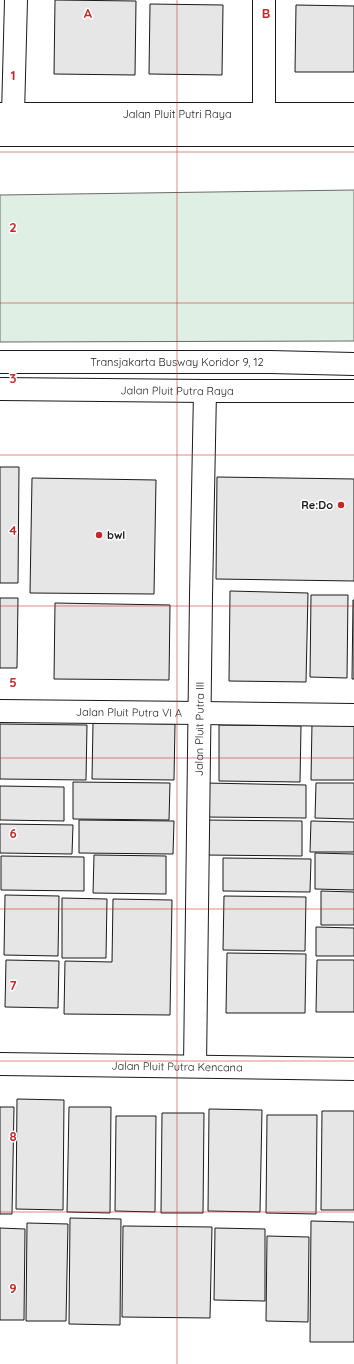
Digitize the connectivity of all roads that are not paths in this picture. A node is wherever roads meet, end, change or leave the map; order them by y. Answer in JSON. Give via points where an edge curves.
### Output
{"nodes":[{"id":1,"x":16,"y":0,"type":"edge"},
{"id":2,"x":264,"y":0,"type":"edge"},
{"id":3,"x":7,"y":114,"type":"edge"},
{"id":4,"x":264,"y":114,"type":"junction"},
{"id":5,"x":354,"y":114,"type":"edge"},
{"id":6,"x":0,"y":135,"type":"edge"},
{"id":7,"x":354,"y":135,"type":"edge"},
{"id":8,"x":0,"y":362,"type":"edge"},
{"id":9,"x":354,"y":364,"type":"edge"},
{"id":10,"x":0,"y":389,"type":"edge"},
{"id":11,"x":205,"y":391,"type":"junction"},
{"id":12,"x":354,"y":391,"type":"edge"},
{"id":13,"x":0,"y":711,"type":"edge"},
{"id":14,"x":200,"y":712,"type":"junction"},
{"id":15,"x":354,"y":715,"type":"edge"},
{"id":16,"x":0,"y":1064,"type":"edge"},
{"id":17,"x":195,"y":1066,"type":"junction"},
{"id":18,"x":354,"y":1069,"type":"edge"}],
"edges":[{"from":1,"to":3,"type":"street"},
{"from":2,"to":4,"type":"street"},
{"from":3,"to":4,"type":"street","name":"Jalan Pluit Putri Raya"},
{"from":4,"to":5,"type":"street","name":"Jalan Pluit Putri Raya"},
{"from":6,"to":7,"type":"street"},
{"from":8,"to":9,"type":"street","name":"Transjakarta Busway Koridor 9, 12"},
{"from":10,"to":11,"type":"street","name":"Jalan Pluit Putra Raya"},
{"from":11,"to":12,"type":"street","name":"Jalan Pluit Putra Raya"},
{"from":11,"to":14,"type":"street","name":"Jalan Pluit Putra III"},
{"from":13,"to":14,"type":"street","name":"Jalan Pluit Putra VI A"},
{"from":14,"to":15,"type":"street","name":"Jalan Pluit Putra VI A"},
{"from":14,"to":17,"type":"street","name":"Jalan Pluit Putra III"},
{"from":16,"to":17,"type":"street","name":"Jalan Pluit Putra Kencana"},
{"from":17,"to":18,"type":"street","name":"Jalan Pluit Putra Kencana"}]}
